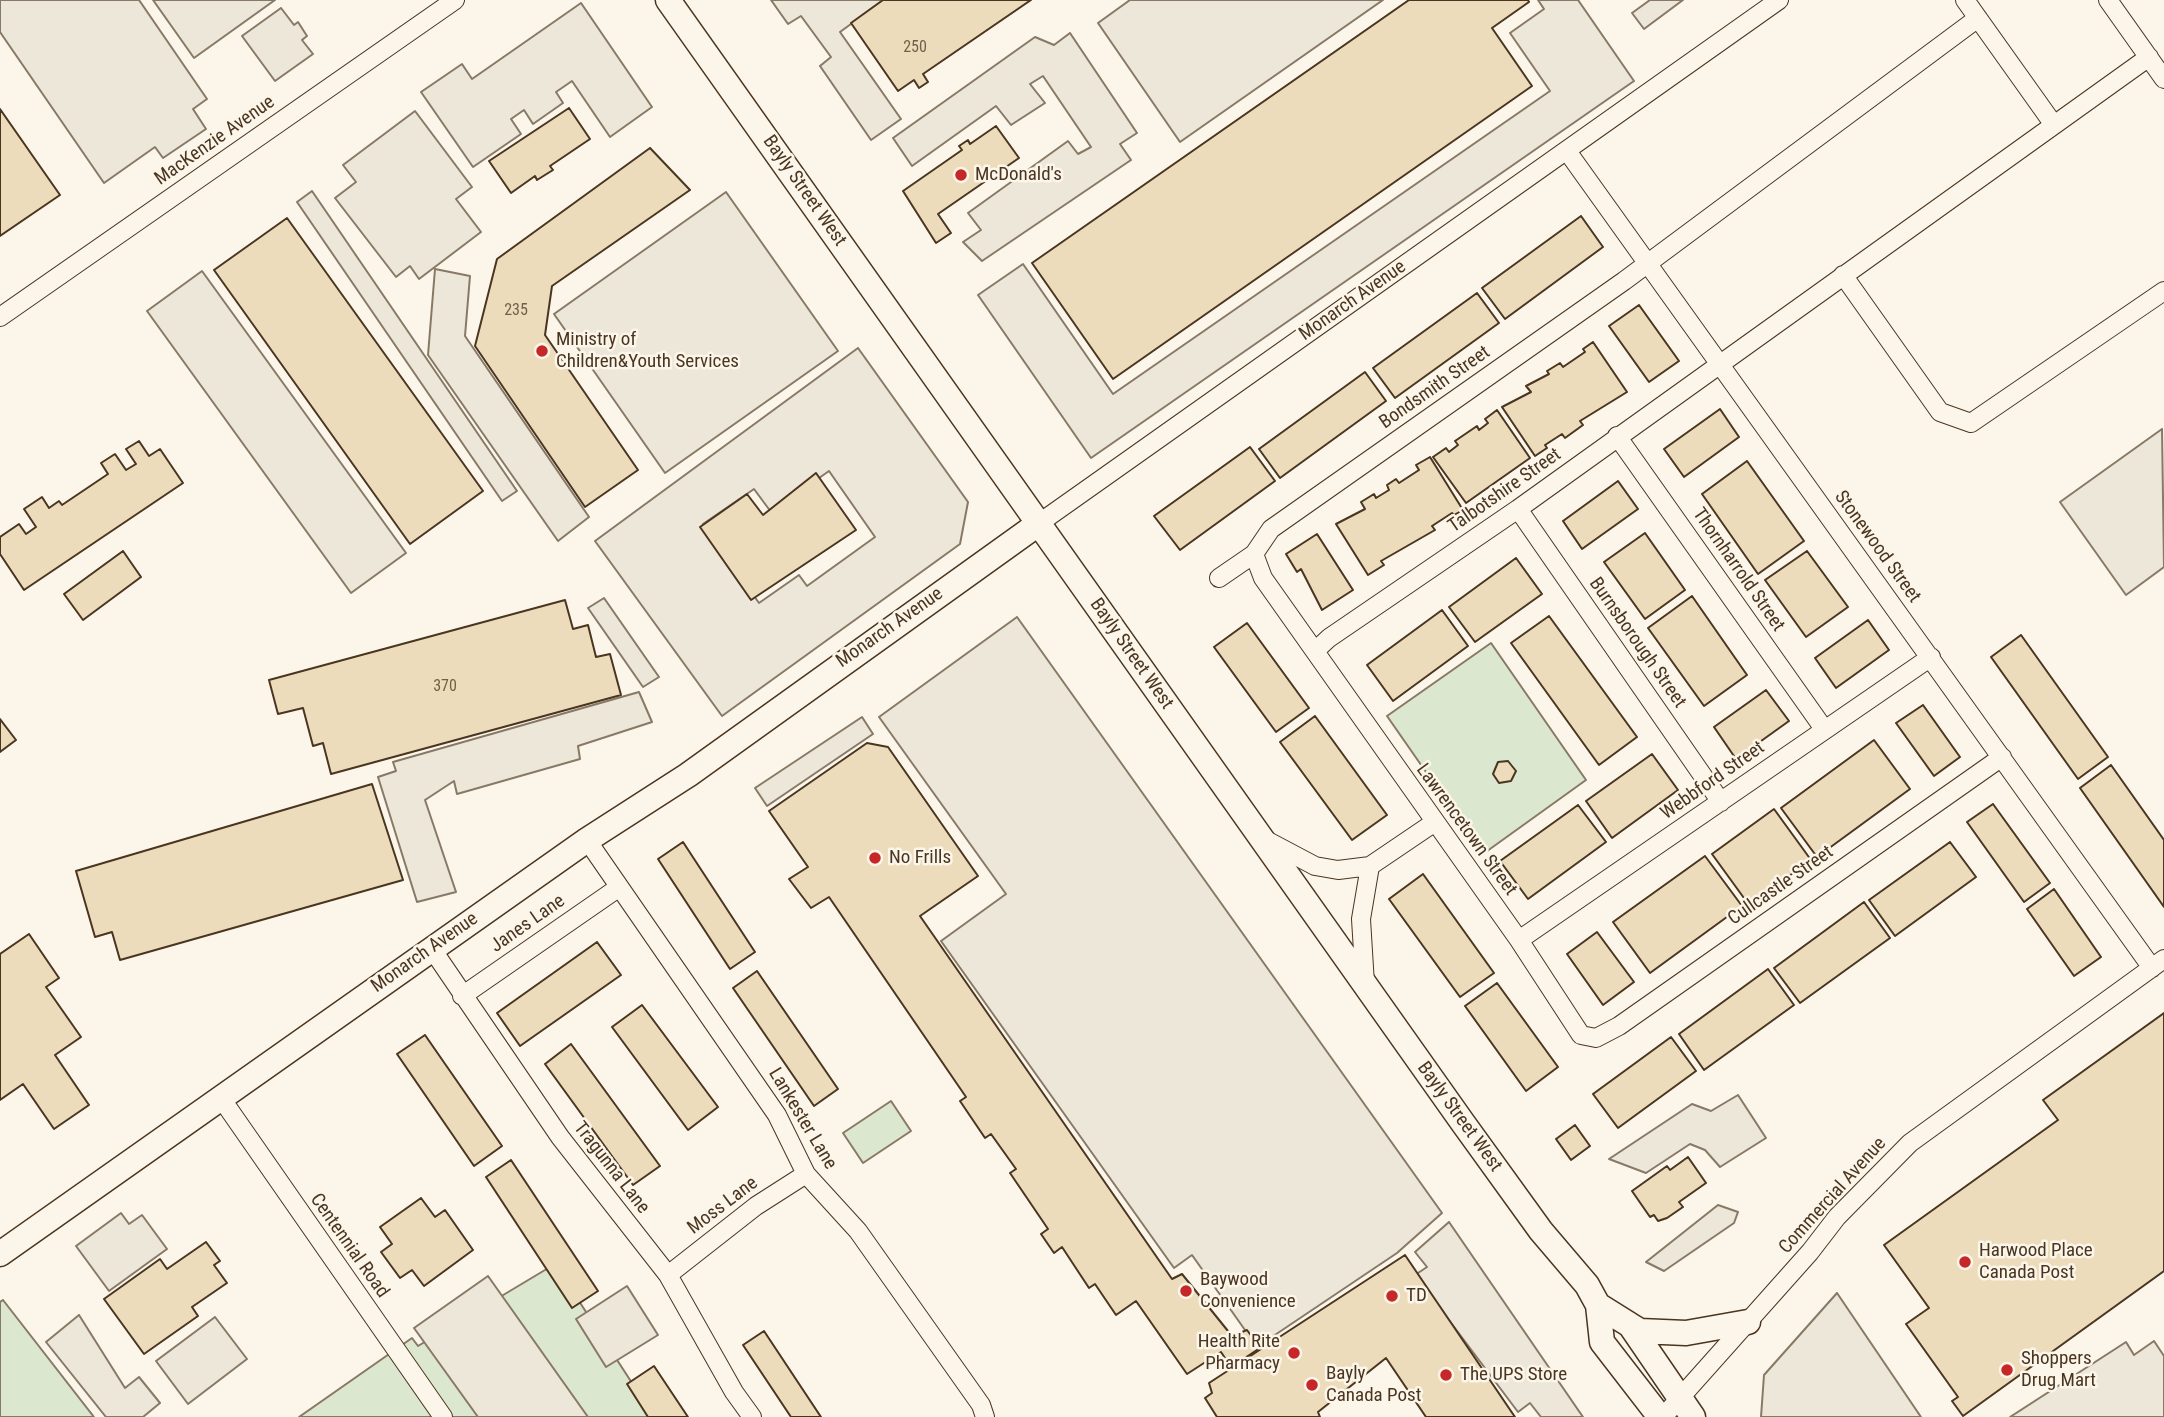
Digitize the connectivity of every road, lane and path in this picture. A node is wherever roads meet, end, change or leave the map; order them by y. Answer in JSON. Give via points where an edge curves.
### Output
{"nodes":[{"id":1,"x":455,"y":0,"type":"edge"},
{"id":2,"x":668,"y":0,"type":"edge"},
{"id":3,"x":1779,"y":0,"type":"edge"},
{"id":4,"x":1965,"y":0,"type":"edge"},
{"id":5,"x":2108,"y":0,"type":"edge"},
{"id":6,"x":1978,"y":18,"type":"junction"},
{"id":7,"x":2149,"y":57,"type":"junction"},
{"id":8,"x":2164,"y":79,"type":"edge"},
{"id":9,"x":2054,"y":125,"type":"junction"},
{"id":10,"x":1567,"y":151,"type":"junction"},
{"id":11,"x":1647,"y":264,"type":"junction"},
{"id":12,"x":1843,"y":275,"type":"junction"},
{"id":13,"x":2164,"y":291,"type":"edge"},
{"id":14,"x":0,"y":317,"type":"edge"},
{"id":15,"x":1718,"y":364,"type":"junction"},
{"id":16,"x":1617,"y":436,"type":"junction"},
{"id":17,"x":1518,"y":509,"type":"junction"},
{"id":18,"x":1038,"y":524,"type":"junction"},
{"id":19,"x":1254,"y":554,"type":"junction"},
{"id":20,"x":1219,"y":578,"type":"dead end"},
{"id":21,"x":1315,"y":651,"type":"junction"},
{"id":22,"x":1931,"y":657,"type":"junction"},
{"id":23,"x":1824,"y":729,"type":"junction"},
{"id":24,"x":2002,"y":757,"type":"junction"},
{"id":25,"x":1721,"y":802,"type":"junction"},
{"id":26,"x":1435,"y":822,"type":"junction"},
{"id":27,"x":1262,"y":838,"type":"junction"},
{"id":28,"x":587,"y":840,"type":"junction"},
{"id":29,"x":1370,"y":866,"type":"junction"},
{"id":30,"x":618,"y":888,"type":"junction"},
{"id":31,"x":1519,"y":940,"type":"junction"},
{"id":32,"x":432,"y":949,"type":"junction"},
{"id":33,"x":2158,"y":964,"type":"edge"},
{"id":34,"x":1365,"y":985,"type":"junction"},
{"id":35,"x":462,"y":996,"type":"junction"},
{"id":36,"x":1581,"y":1035,"type":"joint"},
{"id":37,"x":221,"y":1098,"type":"junction"},
{"id":38,"x":806,"y":1174,"type":"junction"},
{"id":39,"x":0,"y":1254,"type":"edge"},
{"id":40,"x":668,"y":1275,"type":"junction"},
{"id":41,"x":1598,"y":1305,"type":"junction"},
{"id":42,"x":1748,"y":1322,"type":"junction"},
{"id":43,"x":1630,"y":1325,"type":"junction"},
{"id":44,"x":1679,"y":1397,"type":"junction"},
{"id":45,"x":443,"y":1417,"type":"edge"},
{"id":46,"x":752,"y":1417,"type":"edge"},
{"id":47,"x":985,"y":1417,"type":"edge"},
{"id":48,"x":1661,"y":1417,"type":"edge"},
{"id":49,"x":1693,"y":1417,"type":"edge"}],
"edges":[{"from":1,"to":14,"type":"street","name":"MacKenzie Avenue"},
{"from":2,"to":18,"type":"main road","name":"Bayly Street West"},
{"from":3,"to":10,"type":"street","name":"Monarch Avenue"},
{"from":4,"to":6,"type":"street"},
{"from":5,"to":7,"type":"street"},
{"from":6,"to":9,"type":"street"},
{"from":6,"to":11,"type":"street","name":"Bondsmith Street"},
{"from":7,"to":8,"type":"street"},
{"from":7,"to":9,"type":"street","name":"Talbotshire Street"},
{"from":9,"to":12,"type":"street","name":"Talbotshire Street"},
{"from":10,"to":11,"type":"street","name":"Stonewood Street"},
{"from":10,"to":18,"type":"street","name":"Monarch Avenue"},
{"from":11,"to":15,"type":"street","name":"Stonewood Street"},
{"from":11,"to":19,"type":"street","name":"Bondsmith Street","via":[[1271,528]]},
{"from":12,"to":13,"type":"street","via":[[1940,412],[1971,423]]},
{"from":12,"to":15,"type":"street","name":"Talbotshire Street"},
{"from":15,"to":16,"type":"street","name":"Talbotshire Street"},
{"from":15,"to":22,"type":"street","name":"Stonewood Street"},
{"from":16,"to":17,"type":"street","name":"Talbotshire Street"},
{"from":16,"to":23,"type":"street","name":"Thornharrold Street"},
{"from":17,"to":21,"type":"street","name":"Talbotshire Street"},
{"from":17,"to":25,"type":"street","name":"Burnsborough Street"},
{"from":18,"to":27,"type":"main road","name":"Bayly Street West"},
{"from":18,"to":28,"type":"main road","name":"Monarch Avenue","via":[[688,775]]},
{"from":19,"to":20,"type":"street","name":"Bondsmith Street"},
{"from":19,"to":21,"type":"street","via":[[1263,578]]},
{"from":21,"to":26,"type":"street","name":"Lawrencetown Street"},
{"from":22,"to":23,"type":"street","name":"Webbford Street"},
{"from":22,"to":24,"type":"street","name":"Stonewood Street"},
{"from":23,"to":25,"type":"street","name":"Webbford Street"},
{"from":24,"to":33,"type":"street","name":"Stonewood Street"},
{"from":24,"to":36,"type":"street","name":"Cullcastle Street","via":[[1619,1026],[1596,1038]]},
{"from":25,"to":31,"type":"street","name":"Webbford Street"},
{"from":26,"to":29,"type":"street"},
{"from":26,"to":31,"type":"street","name":"Lawrencetown Street"},
{"from":27,"to":29,"type":"street","via":[[1315,866],[1338,870]]},
{"from":27,"to":34,"type":"main road","name":"Bayly Street West"},
{"from":28,"to":30,"type":"street","name":"Lankester Lane"},
{"from":28,"to":32,"type":"main road","name":"Monarch Avenue"},
{"from":29,"to":34,"type":"street","via":[[1361,919]]},
{"from":30,"to":35,"type":"street","name":"Janes Lane"},
{"from":30,"to":38,"type":"street","name":"Lankester Lane","via":[[777,1115]]},
{"from":31,"to":36,"type":"street","name":"Lawrencetown Street"},
{"from":32,"to":35,"type":"street","name":"Tragunna Lane"},
{"from":32,"to":37,"type":"main road","name":"Monarch Avenue"},
{"from":33,"to":42,"type":"street","name":"Commercial Avenue","via":[[1910,1143],[1837,1217]]},
{"from":34,"to":41,"type":"main road","name":"Bayly Street West"},
{"from":35,"to":40,"type":"street","name":"Tragunna Lane","via":[[560,1137]]},
{"from":37,"to":39,"type":"main road","name":"Monarch Avenue"},
{"from":37,"to":45,"type":"street","name":"Centennial Road"},
{"from":38,"to":40,"type":"street","name":"Moss Lane","via":[[756,1206]]},
{"from":38,"to":47,"type":"street","name":"Lankester Lane","via":[[858,1231]]},
{"from":40,"to":46,"type":"street","name":"Tragunna Lane"},
{"from":41,"to":43,"type":"main road","name":"Bayly Street West"},
{"from":41,"to":48,"type":"main road","via":[[1602,1342]]},
{"from":42,"to":43,"type":"main road","via":[[1686,1333],[1640,1331]]},
{"from":42,"to":44,"type":"street","name":"Commercial Avenue"},
{"from":43,"to":44,"type":"main road","name":"Bayly Street West"},
{"from":44,"to":48,"type":"street","name":"Commercial Avenue"},
{"from":44,"to":49,"type":"main road","name":"Bayly Street West"}]}
